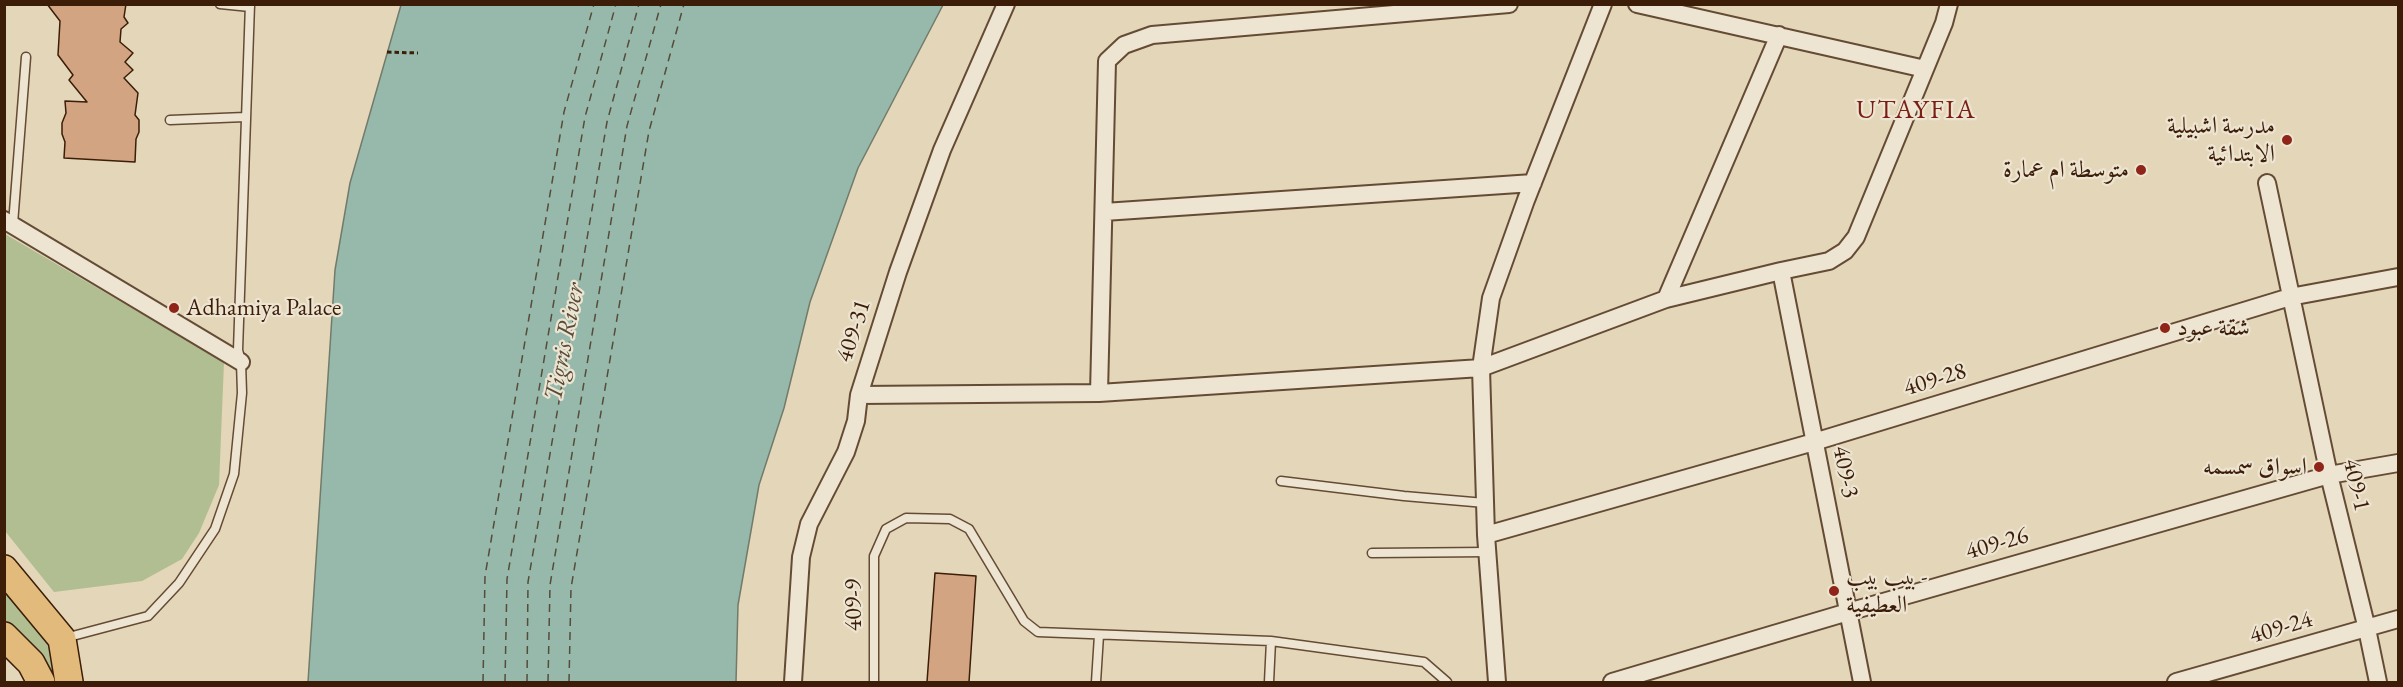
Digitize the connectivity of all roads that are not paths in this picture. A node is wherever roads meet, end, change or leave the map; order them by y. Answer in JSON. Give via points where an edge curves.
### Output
{"nodes":[{"id":1,"x":220,"y":4,"type":"edge"},
{"id":2,"x":1006,"y":4,"type":"edge"},
{"id":3,"x":1509,"y":4,"type":"edge"},
{"id":4,"x":1603,"y":4,"type":"edge"},
{"id":5,"x":1637,"y":4,"type":"edge"},
{"id":6,"x":1949,"y":4,"type":"edge"},
{"id":7,"x":250,"y":6,"type":"edge"},
{"id":8,"x":1402,"y":8,"type":"edge"},
{"id":9,"x":1779,"y":35,"type":"junction"},
{"id":10,"x":26,"y":57,"type":"dead end"},
{"id":11,"x":1925,"y":69,"type":"junction"},
{"id":12,"x":245,"y":117,"type":"junction"},
{"id":13,"x":170,"y":120,"type":"dead end"},
{"id":14,"x":1533,"y":183,"type":"junction"},
{"id":15,"x":2266,"y":183,"type":"dead end"},
{"id":16,"x":1104,"y":212,"type":"junction"},
{"id":17,"x":9,"y":222,"type":"edge"},
{"id":18,"x":1781,"y":271,"type":"junction"},
{"id":19,"x":2398,"y":277,"type":"edge"},
{"id":20,"x":2290,"y":297,"type":"junction"},
{"id":21,"x":1666,"y":299,"type":"junction"},
{"id":22,"x":241,"y":362,"type":"junction"},
{"id":23,"x":1481,"y":368,"type":"junction"},
{"id":24,"x":1099,"y":393,"type":"junction"},
{"id":25,"x":858,"y":395,"type":"junction"},
{"id":26,"x":1815,"y":442,"type":"junction"},
{"id":27,"x":2398,"y":463,"type":"edge"},
{"id":28,"x":2329,"y":475,"type":"junction"},
{"id":29,"x":1281,"y":481,"type":"dead end"},
{"id":30,"x":1485,"y":503,"type":"junction"},
{"id":31,"x":1486,"y":535,"type":"junction"},
{"id":32,"x":1488,"y":552,"type":"junction"},
{"id":33,"x":1372,"y":553,"type":"dead end"},
{"id":34,"x":4,"y":569,"type":"edge"},
{"id":35,"x":1848,"y":612,"type":"junction"},
{"id":36,"x":2398,"y":619,"type":"edge"},
{"id":37,"x":2367,"y":628,"type":"junction"},
{"id":38,"x":1099,"y":635,"type":"junction"},
{"id":39,"x":4,"y":636,"type":"edge"},
{"id":40,"x":62,"y":639,"type":"junction"},
{"id":41,"x":1271,"y":641,"type":"junction"},
{"id":42,"x":41,"y":682,"type":"edge"},
{"id":43,"x":69,"y":682,"type":"edge"},
{"id":44,"x":793,"y":682,"type":"edge"},
{"id":45,"x":874,"y":682,"type":"edge"},
{"id":46,"x":1096,"y":682,"type":"edge"},
{"id":47,"x":1269,"y":682,"type":"edge"},
{"id":48,"x":1447,"y":682,"type":"edge"},
{"id":49,"x":1497,"y":682,"type":"edge"},
{"id":50,"x":1612,"y":682,"type":"edge"},
{"id":51,"x":1862,"y":682,"type":"edge"},
{"id":52,"x":2176,"y":682,"type":"edge"},
{"id":53,"x":2378,"y":682,"type":"edge"}],
"edges":[{"from":1,"to":7,"type":"lane"},
{"from":2,"to":25,"type":"street","name":"409-31","via":[[942,150]]},
{"from":3,"to":8,"type":"street"},
{"from":4,"to":14,"type":"street"},
{"from":5,"to":9,"type":"street"},
{"from":6,"to":11,"type":"street"},
{"from":7,"to":12,"type":"lane"},
{"from":8,"to":16,"type":"street","via":[[1152,34],[1124,45],[1107,61]]},
{"from":9,"to":11,"type":"street"},
{"from":9,"to":21,"type":"street"},
{"from":10,"to":17,"type":"lane"},
{"from":11,"to":18,"type":"street","via":[[1856,237],[1829,261]]},
{"from":12,"to":13,"type":"lane"},
{"from":12,"to":22,"type":"lane","via":[[238,350]]},
{"from":14,"to":16,"type":"street"},
{"from":14,"to":23,"type":"street","via":[[1491,298]]},
{"from":15,"to":20,"type":"street","name":"409-1"},
{"from":16,"to":24,"type":"street"},
{"from":17,"to":22,"type":"street"},
{"from":18,"to":21,"type":"street"},
{"from":18,"to":26,"type":"street","name":"409-3"},
{"from":19,"to":20,"type":"street","name":"409-28"},
{"from":20,"to":26,"type":"street","name":"409-28"},
{"from":20,"to":28,"type":"street","name":"409-1"},
{"from":21,"to":23,"type":"street"},
{"from":22,"to":40,"type":"lane","via":[[234,474],[215,529],[179,583],[148,616]]},
{"from":23,"to":24,"type":"street"},
{"from":23,"to":30,"type":"street"},
{"from":24,"to":25,"type":"street"},
{"from":25,"to":44,"type":"street","name":"409-31","via":[[856,421],[846,452],[809,524],[804,546]]},
{"from":26,"to":31,"type":"street","name":"409-28"},
{"from":26,"to":35,"type":"street","name":"409-3"},
{"from":27,"to":28,"type":"street","name":"409-26"},
{"from":28,"to":35,"type":"street","name":"409-26"},
{"from":28,"to":37,"type":"street","name":"409-1"},
{"from":29,"to":30,"type":"lane"},
{"from":30,"to":31,"type":"street"},
{"from":31,"to":32,"type":"street"},
{"from":32,"to":33,"type":"lane"},
{"from":32,"to":49,"type":"street"},
{"from":34,"to":40,"type":"main road"},
{"from":35,"to":50,"type":"street","name":"409-26"},
{"from":35,"to":51,"type":"street","name":"409-3"},
{"from":36,"to":37,"type":"street","name":"409-24"},
{"from":37,"to":52,"type":"street","name":"409-24"},
{"from":37,"to":53,"type":"street","name":"409-1"},
{"from":38,"to":41,"type":"lane"},
{"from":38,"to":45,"type":"lane","name":"409-9","via":[[1038,632],[1024,621],[969,529],[950,519],[906,518],[886,529],[874,556]]},
{"from":38,"to":46,"type":"lane"},
{"from":39,"to":42,"type":"main road","via":[[31,663]]},
{"from":40,"to":43,"type":"main road"},
{"from":41,"to":47,"type":"lane"},
{"from":41,"to":48,"type":"lane","via":[[1424,662]]}]}
